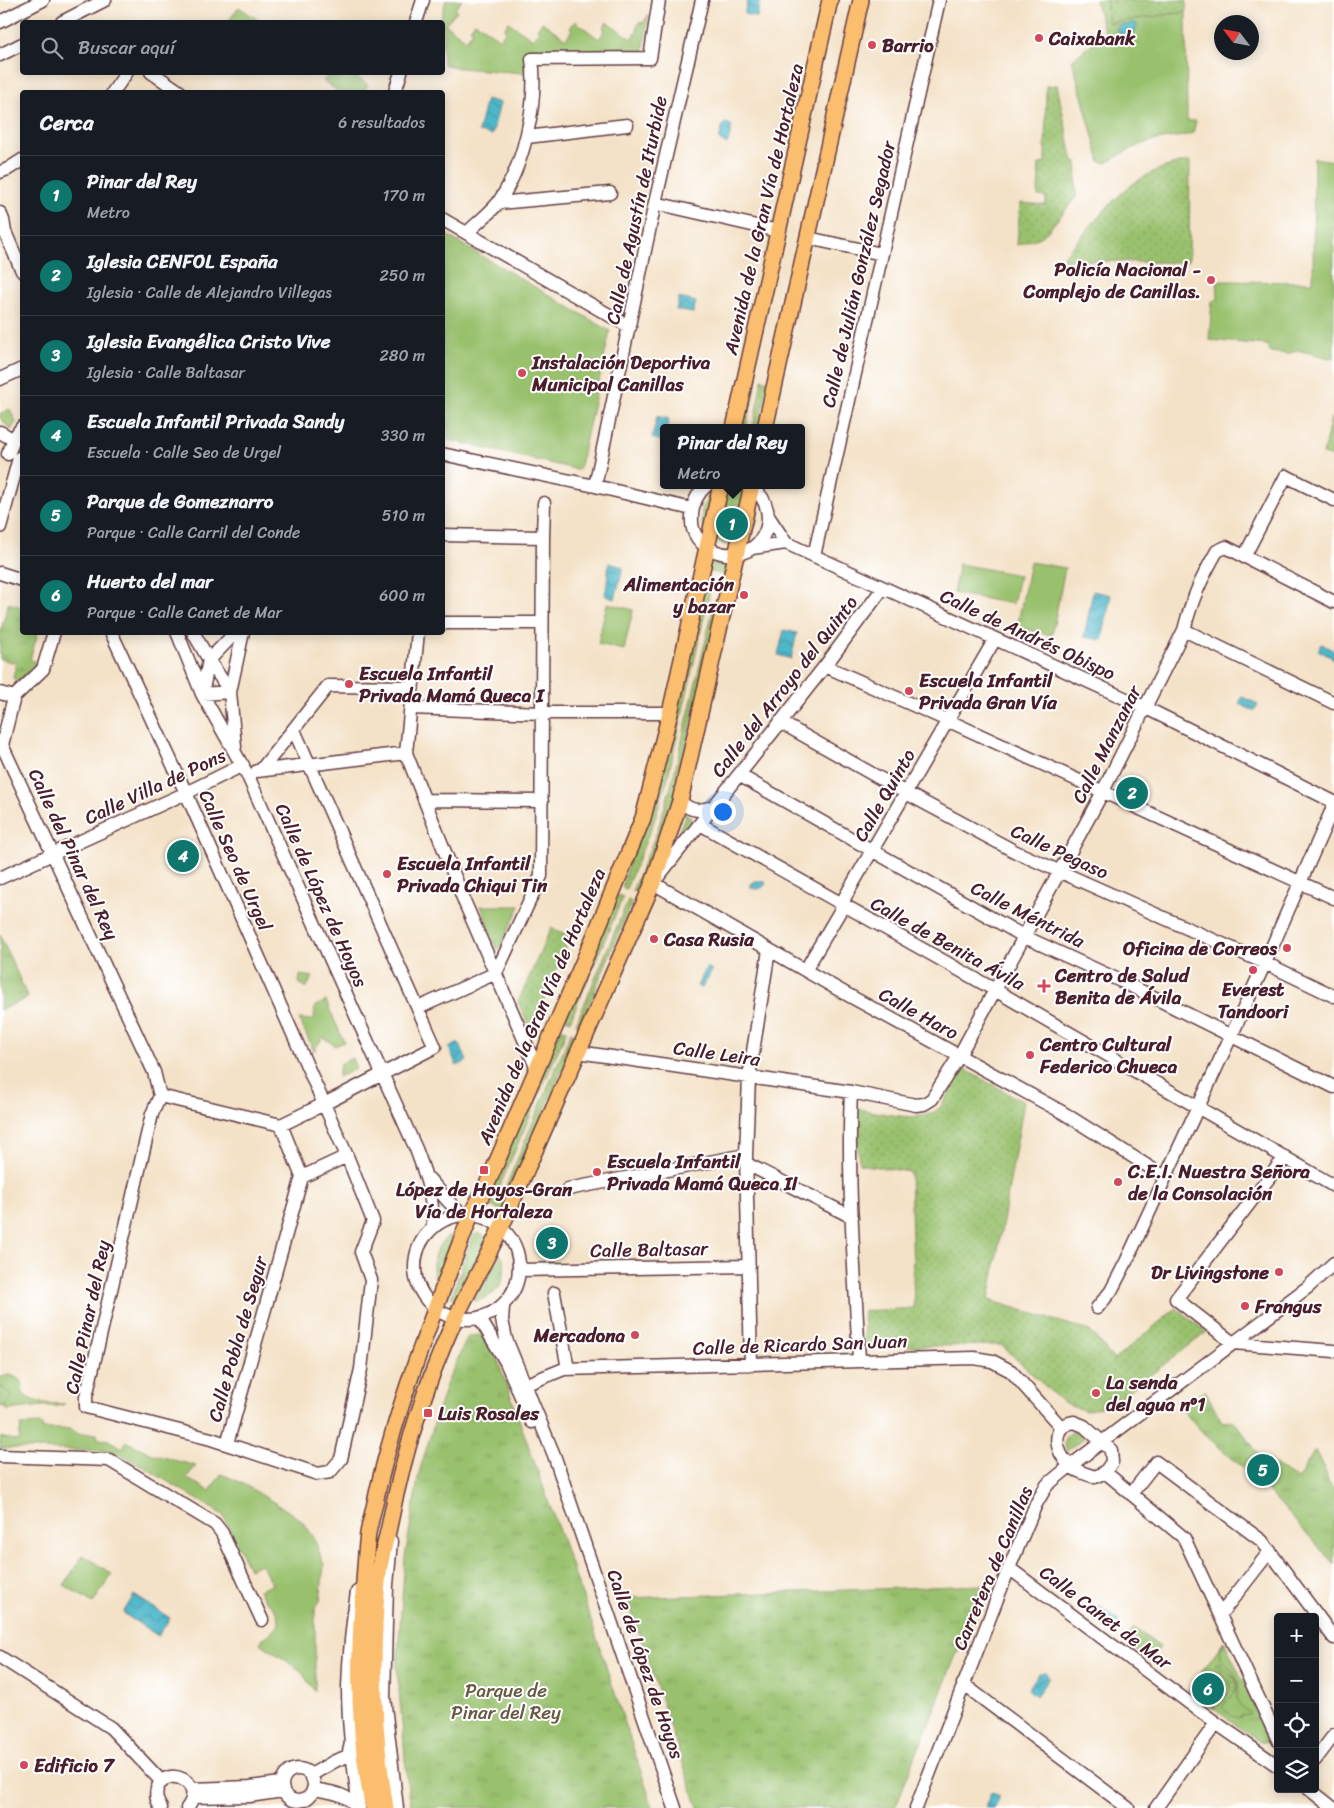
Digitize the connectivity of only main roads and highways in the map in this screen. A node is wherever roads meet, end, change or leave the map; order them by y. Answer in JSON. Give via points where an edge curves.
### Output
{"nodes":[{"id":1,"x":830,"y":0,"type":"edge"},
{"id":2,"x":861,"y":0,"type":"edge"},
{"id":3,"x":735,"y":424,"type":"edge"},
{"id":4,"x":766,"y":424,"type":"edge"},
{"id":5,"x":720,"y":489,"type":"edge"},
{"id":6,"x":751,"y":489,"type":"edge"},
{"id":7,"x":372,"y":1808,"type":"edge"},
{"id":8,"x":386,"y":1808,"type":"edge"}],
"edges":[{"from":1,"to":3,"type":"main road","name":"Avenida de la Gran Vía de Hortaleza"},
{"from":2,"to":4,"type":"main road"},
{"from":5,"to":7,"type":"main road","name":"Avenida de la Gran Vía de Hortaleza","via":[[670,714],[643,818],[485,1189],[466,1214],[386,1454],[368,1533],[359,1667],[362,1737]]},
{"from":6,"to":8,"type":"main road","via":[[680,801],[653,883],[502,1227],[455,1319],[419,1410],[395,1493],[378,1581],[373,1692]]}]}
